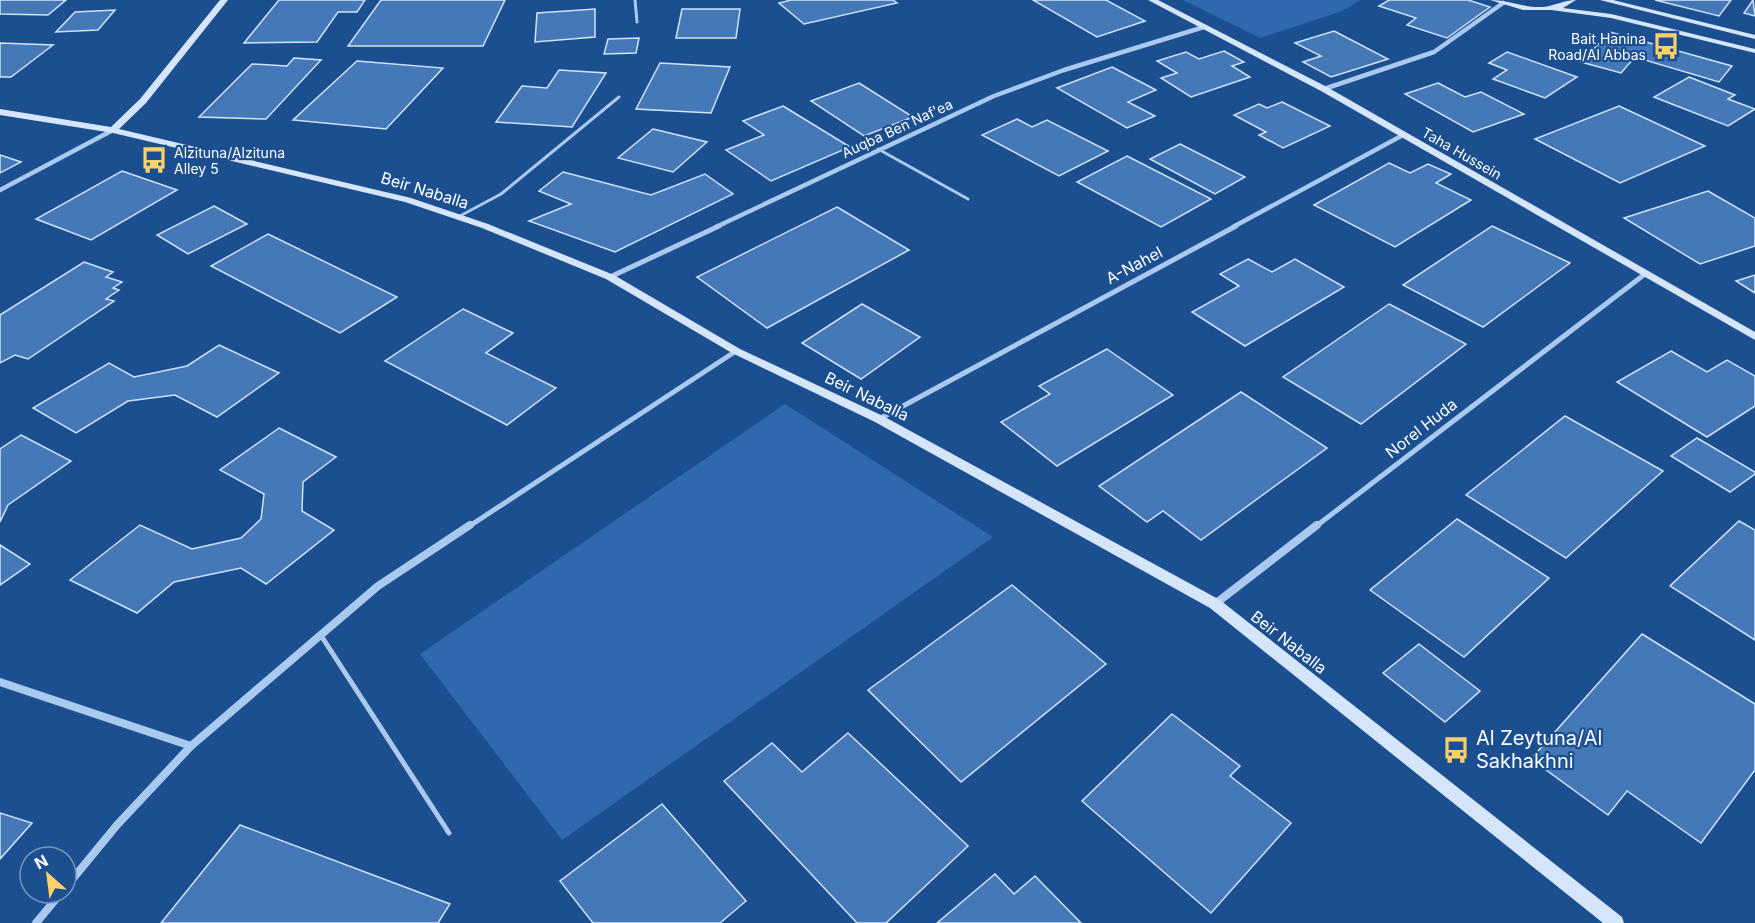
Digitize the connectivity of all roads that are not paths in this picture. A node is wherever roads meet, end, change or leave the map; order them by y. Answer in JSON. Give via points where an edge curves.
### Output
{"nodes":[{"id":1,"x":224,"y":0,"type":"edge"},
{"id":2,"x":635,"y":0,"type":"edge"},
{"id":3,"x":1152,"y":0,"type":"edge"},
{"id":4,"x":1494,"y":0,"type":"edge"},
{"id":5,"x":1572,"y":0,"type":"edge"},
{"id":6,"x":1604,"y":0,"type":"edge"},
{"id":7,"x":1503,"y":3,"type":"junction"},
{"id":8,"x":1549,"y":8,"type":"junction"},
{"id":9,"x":637,"y":22,"type":"dead end"},
{"id":10,"x":1204,"y":27,"type":"junction"},
{"id":11,"x":1755,"y":37,"type":"edge"},
{"id":12,"x":1755,"y":51,"type":"edge"},
{"id":13,"x":1324,"y":89,"type":"junction"},
{"id":14,"x":619,"y":97,"type":"dead end"},
{"id":15,"x":0,"y":112,"type":"edge"},
{"id":16,"x":112,"y":130,"type":"junction"},
{"id":17,"x":1403,"y":135,"type":"junction"},
{"id":18,"x":878,"y":149,"type":"junction"},
{"id":19,"x":0,"y":190,"type":"edge"},
{"id":20,"x":968,"y":199,"type":"dead end"},
{"id":21,"x":458,"y":217,"type":"junction"},
{"id":22,"x":1645,"y":274,"type":"junction"},
{"id":23,"x":610,"y":277,"type":"junction"},
{"id":24,"x":1755,"y":337,"type":"edge"},
{"id":25,"x":736,"y":351,"type":"junction"},
{"id":26,"x":879,"y":419,"type":"junction"},
{"id":27,"x":1215,"y":604,"type":"junction"},
{"id":28,"x":320,"y":633,"type":"junction"},
{"id":29,"x":0,"y":682,"type":"edge"},
{"id":30,"x":192,"y":746,"type":"junction"},
{"id":31,"x":449,"y":833,"type":"dead end"},
{"id":32,"x":78,"y":872,"type":"edge"},
{"id":33,"x":51,"y":905,"type":"edge"},
{"id":34,"x":36,"y":923,"type":"edge"},
{"id":35,"x":1617,"y":923,"type":"edge"}],
"edges":[{"from":1,"to":16,"type":"street","via":[[143,101]]},
{"from":2,"to":9,"type":"lane"},
{"from":3,"to":10,"type":"street","name":"Taha Hussein"},
{"from":4,"to":7,"type":"street"},
{"from":5,"to":8,"type":"street"},
{"from":6,"to":11,"type":"street"},
{"from":7,"to":8,"type":"street"},
{"from":7,"to":13,"type":"street","via":[[1434,52]]},
{"from":8,"to":12,"type":"street","via":[[1611,16]]},
{"from":10,"to":13,"type":"street","name":"Taha Hussein"},
{"from":10,"to":18,"type":"street","name":"Auqba Ben Naf'ea","via":[[994,96]]},
{"from":13,"to":17,"type":"street","name":"Taha Hussein"},
{"from":14,"to":21,"type":"lane","via":[[501,194]]},
{"from":15,"to":16,"type":"street","name":"Beir Naballa"},
{"from":16,"to":19,"type":"street"},
{"from":16,"to":21,"type":"street","name":"Beir Naballa","via":[[408,200]]},
{"from":17,"to":22,"type":"street","name":"Taha Hussein"},
{"from":17,"to":26,"type":"street","name":"A-Nahel"},
{"from":18,"to":20,"type":"lane"},
{"from":18,"to":23,"type":"street","name":"Auqba Ben Naf'ea"},
{"from":21,"to":23,"type":"street","name":"Beir Naballa"},
{"from":22,"to":24,"type":"street","name":"Taha Hussein"},
{"from":22,"to":27,"type":"street","name":"Norel Huda"},
{"from":23,"to":25,"type":"street","name":"Beir Naballa"},
{"from":25,"to":26,"type":"street","name":"Beir Naballa"},
{"from":25,"to":28,"type":"street","via":[[378,586]]},
{"from":26,"to":27,"type":"street","name":"Beir Naballa"},
{"from":27,"to":35,"type":"street","name":"Beir Naballa"},
{"from":28,"to":30,"type":"street"},
{"from":28,"to":31,"type":"lane"},
{"from":29,"to":30,"type":"street"},
{"from":30,"to":32,"type":"street"},
{"from":33,"to":34,"type":"street"}]}
